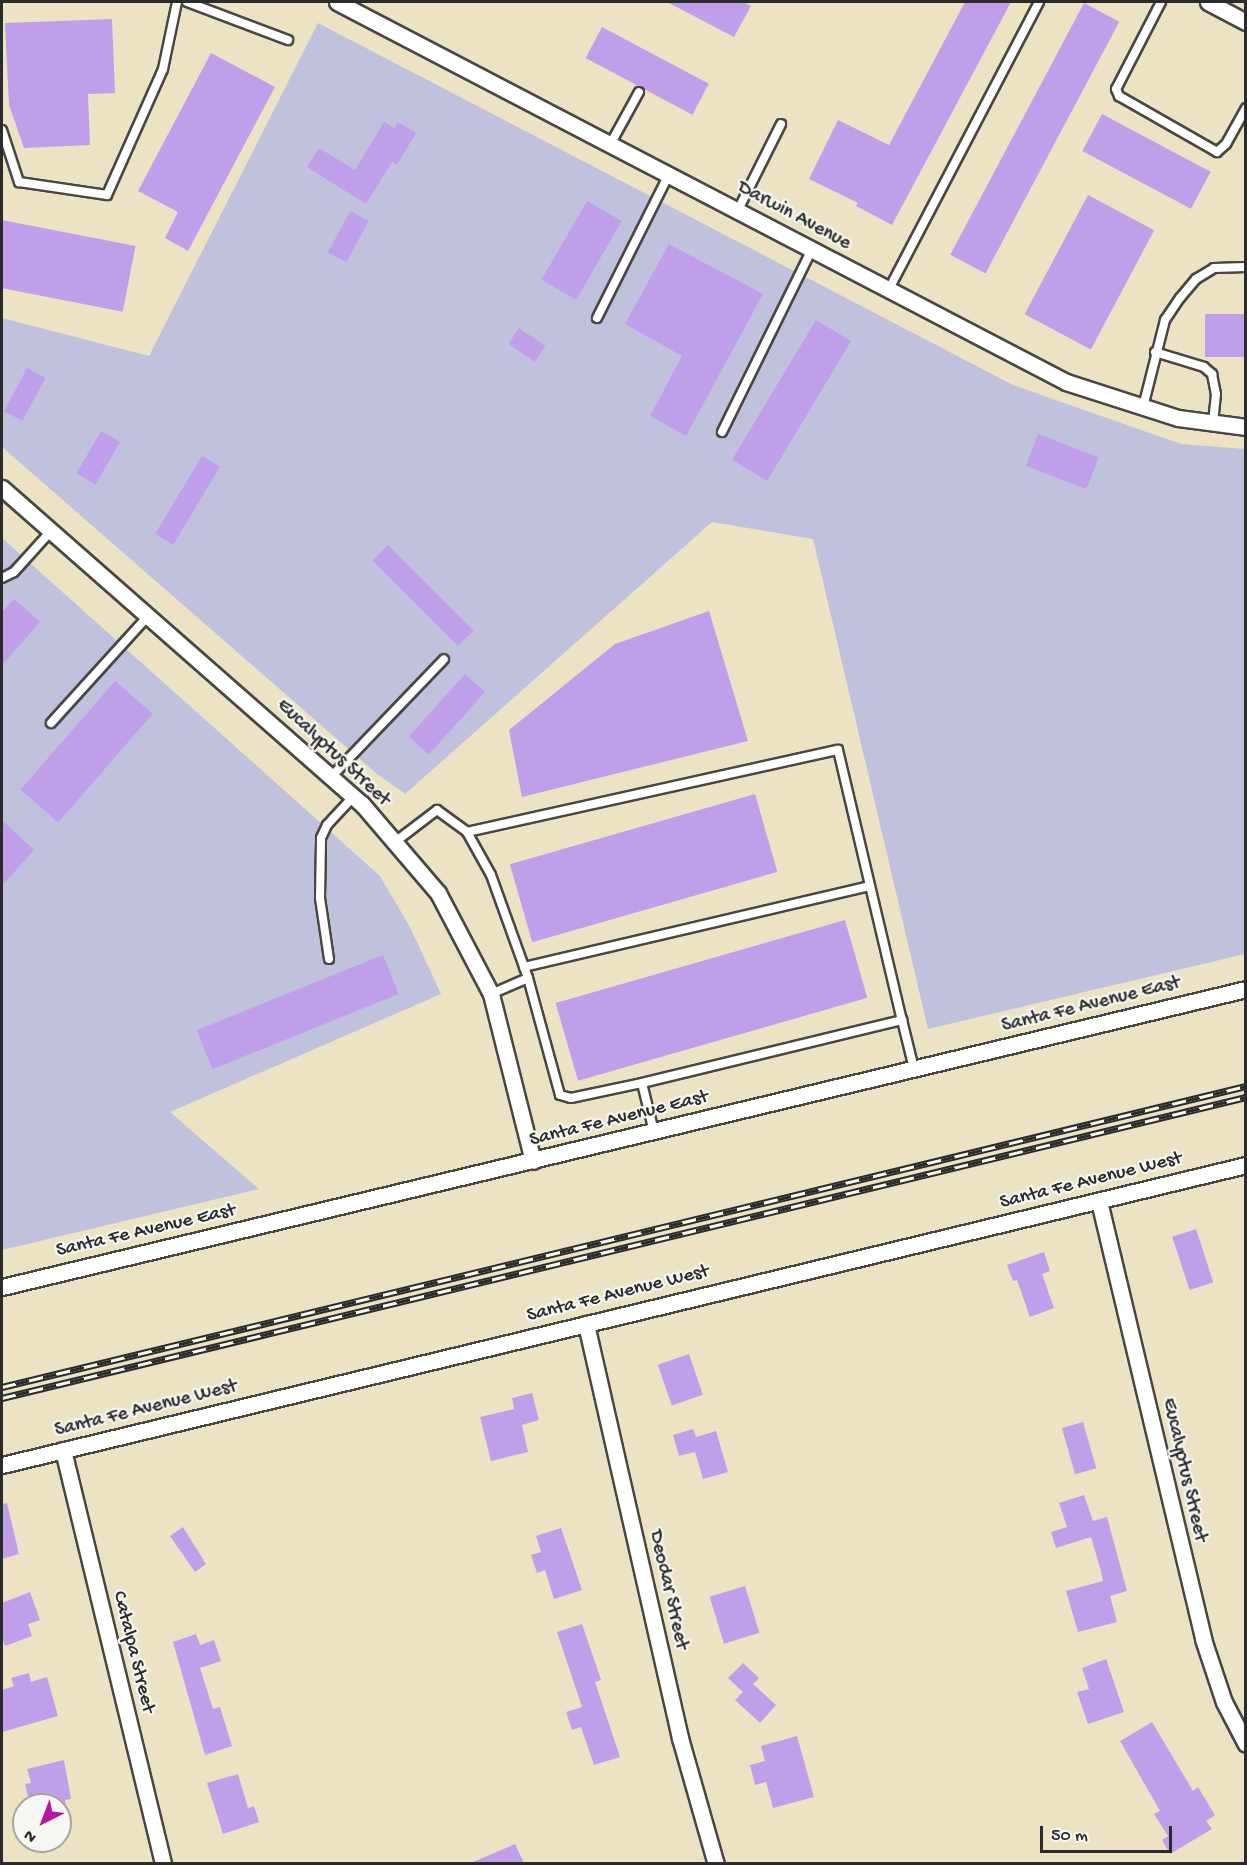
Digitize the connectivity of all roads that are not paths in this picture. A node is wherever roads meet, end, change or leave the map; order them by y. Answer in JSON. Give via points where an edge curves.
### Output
{"nodes":[{"id":1,"x":177,"y":2,"type":"edge"},
{"id":2,"x":187,"y":2,"type":"edge"},
{"id":3,"x":337,"y":2,"type":"edge"},
{"id":4,"x":1039,"y":2,"type":"edge"},
{"id":5,"x":1161,"y":2,"type":"edge"},
{"id":6,"x":1208,"y":2,"type":"edge"},
{"id":7,"x":1245,"y":22,"type":"edge"},
{"id":8,"x":288,"y":40,"type":"dead end"},
{"id":9,"x":639,"y":92,"type":"dead end"},
{"id":10,"x":1245,"y":108,"type":"edge"},
{"id":11,"x":781,"y":124,"type":"dead end"},
{"id":12,"x":2,"y":130,"type":"edge"},
{"id":13,"x":611,"y":143,"type":"junction"},
{"id":14,"x":669,"y":174,"type":"junction"},
{"id":15,"x":738,"y":210,"type":"junction"},
{"id":16,"x":812,"y":249,"type":"junction"},
{"id":17,"x":1245,"y":267,"type":"edge"},
{"id":18,"x":889,"y":290,"type":"junction"},
{"id":19,"x":597,"y":318,"type":"dead end"},
{"id":20,"x":1155,"y":352,"type":"junction"},
{"id":21,"x":1143,"y":407,"type":"junction"},
{"id":22,"x":1213,"y":423,"type":"junction"},
{"id":23,"x":1245,"y":427,"type":"edge"},
{"id":24,"x":722,"y":432,"type":"dead end"},
{"id":25,"x":2,"y":488,"type":"edge"},
{"id":26,"x":51,"y":531,"type":"junction"},
{"id":27,"x":2,"y":578,"type":"edge"},
{"id":28,"x":148,"y":616,"type":"junction"},
{"id":29,"x":444,"y":659,"type":"dead end"},
{"id":30,"x":51,"y":723,"type":"dead end"},
{"id":31,"x":332,"y":777,"type":"junction"},
{"id":32,"x":354,"y":796,"type":"junction"},
{"id":33,"x":467,"y":832,"type":"junction"},
{"id":34,"x":395,"y":842,"type":"junction"},
{"id":35,"x":870,"y":886,"type":"junction"},
{"id":36,"x":329,"y":959,"type":"dead end"},
{"id":37,"x":524,"y":968,"type":"junction"},
{"id":38,"x":528,"y":978,"type":"junction"},
{"id":39,"x":1245,"y":989,"type":"edge"},
{"id":40,"x":491,"y":994,"type":"junction"},
{"id":41,"x":902,"y":1020,"type":"junction"},
{"id":42,"x":914,"y":1069,"type":"junction"},
{"id":43,"x":642,"y":1083,"type":"junction"},
{"id":44,"x":654,"y":1132,"type":"junction"},
{"id":45,"x":533,"y":1161,"type":"junction"},
{"id":46,"x":1245,"y":1166,"type":"edge"},
{"id":47,"x":1099,"y":1201,"type":"junction"},
{"id":48,"x":2,"y":1287,"type":"edge"},
{"id":49,"x":586,"y":1324,"type":"junction"},
{"id":50,"x":63,"y":1450,"type":"junction"},
{"id":51,"x":2,"y":1465,"type":"edge"},
{"id":52,"x":1245,"y":1744,"type":"edge"},
{"id":53,"x":163,"y":1863,"type":"edge"},
{"id":54,"x":716,"y":1863,"type":"edge"}],
"edges":[{"from":1,"to":12,"type":"lane","via":[[163,69],[107,195],[19,182]]},
{"from":2,"to":8,"type":"lane"},
{"from":3,"to":13,"type":"street","name":"Darwin Avenue"},
{"from":4,"to":18,"type":"lane"},
{"from":5,"to":10,"type":"lane","via":[[1116,89],[1119,96],[1217,152],[1226,144]]},
{"from":6,"to":7,"type":"street"},
{"from":9,"to":13,"type":"lane"},
{"from":11,"to":15,"type":"lane"},
{"from":13,"to":14,"type":"street","name":"Darwin Avenue"},
{"from":14,"to":15,"type":"street","name":"Darwin Avenue"},
{"from":14,"to":19,"type":"lane"},
{"from":15,"to":16,"type":"street","name":"Darwin Avenue"},
{"from":16,"to":18,"type":"street","name":"Darwin Avenue"},
{"from":16,"to":24,"type":"lane"},
{"from":17,"to":20,"type":"lane","via":[[1215,268],[1196,279],[1165,320]]},
{"from":18,"to":21,"type":"street","name":"Darwin Avenue","via":[[1066,382]]},
{"from":20,"to":21,"type":"lane"},
{"from":20,"to":22,"type":"lane","via":[[1204,367],[1212,374],[1216,394]]},
{"from":21,"to":22,"type":"street","name":"Darwin Avenue"},
{"from":22,"to":23,"type":"street","name":"Darwin Avenue"},
{"from":25,"to":26,"type":"street","name":"Eucalyptus Street"},
{"from":26,"to":27,"type":"lane","via":[[14,572]]},
{"from":26,"to":28,"type":"street","name":"Eucalyptus Street"},
{"from":28,"to":30,"type":"lane"},
{"from":28,"to":31,"type":"street","name":"Eucalyptus Street"},
{"from":29,"to":31,"type":"lane"},
{"from":31,"to":32,"type":"street","name":"Eucalyptus Street"},
{"from":32,"to":34,"type":"street","name":"Eucalyptus Street"},
{"from":32,"to":36,"type":"lane","via":[[327,825],[321,838],[320,898]]},
{"from":33,"to":34,"type":"lane","via":[[437,810]]},
{"from":33,"to":35,"type":"lane","via":[[838,750]]},
{"from":33,"to":37,"type":"lane","via":[[491,875]]},
{"from":34,"to":40,"type":"street","name":"Eucalyptus Street","via":[[438,893]]},
{"from":35,"to":37,"type":"lane"},
{"from":35,"to":41,"type":"lane"},
{"from":37,"to":38,"type":"lane"},
{"from":38,"to":40,"type":"lane"},
{"from":38,"to":43,"type":"lane","via":[[560,1095],[571,1098]]},
{"from":39,"to":42,"type":"street","name":"Santa Fe Avenue East"},
{"from":40,"to":45,"type":"street","name":"Eucalyptus Street"},
{"from":41,"to":42,"type":"lane"},
{"from":41,"to":43,"type":"lane"},
{"from":42,"to":44,"type":"street","name":"Santa Fe Avenue East"},
{"from":43,"to":44,"type":"lane"},
{"from":44,"to":45,"type":"street","name":"Santa Fe Avenue East"},
{"from":45,"to":48,"type":"street","name":"Santa Fe Avenue East"},
{"from":46,"to":47,"type":"street","name":"Santa Fe Avenue West"},
{"from":47,"to":49,"type":"street","name":"Santa Fe Avenue West"},
{"from":47,"to":52,"type":"street","name":"Eucalyptus Street","via":[[1203,1639],[1224,1702]]},
{"from":49,"to":50,"type":"street","name":"Santa Fe Avenue West"},
{"from":49,"to":54,"type":"street","name":"Deodar Street","via":[[680,1738]]},
{"from":50,"to":51,"type":"street","name":"Santa Fe Avenue West"},
{"from":50,"to":53,"type":"street","name":"Catalpa Street"}]}
